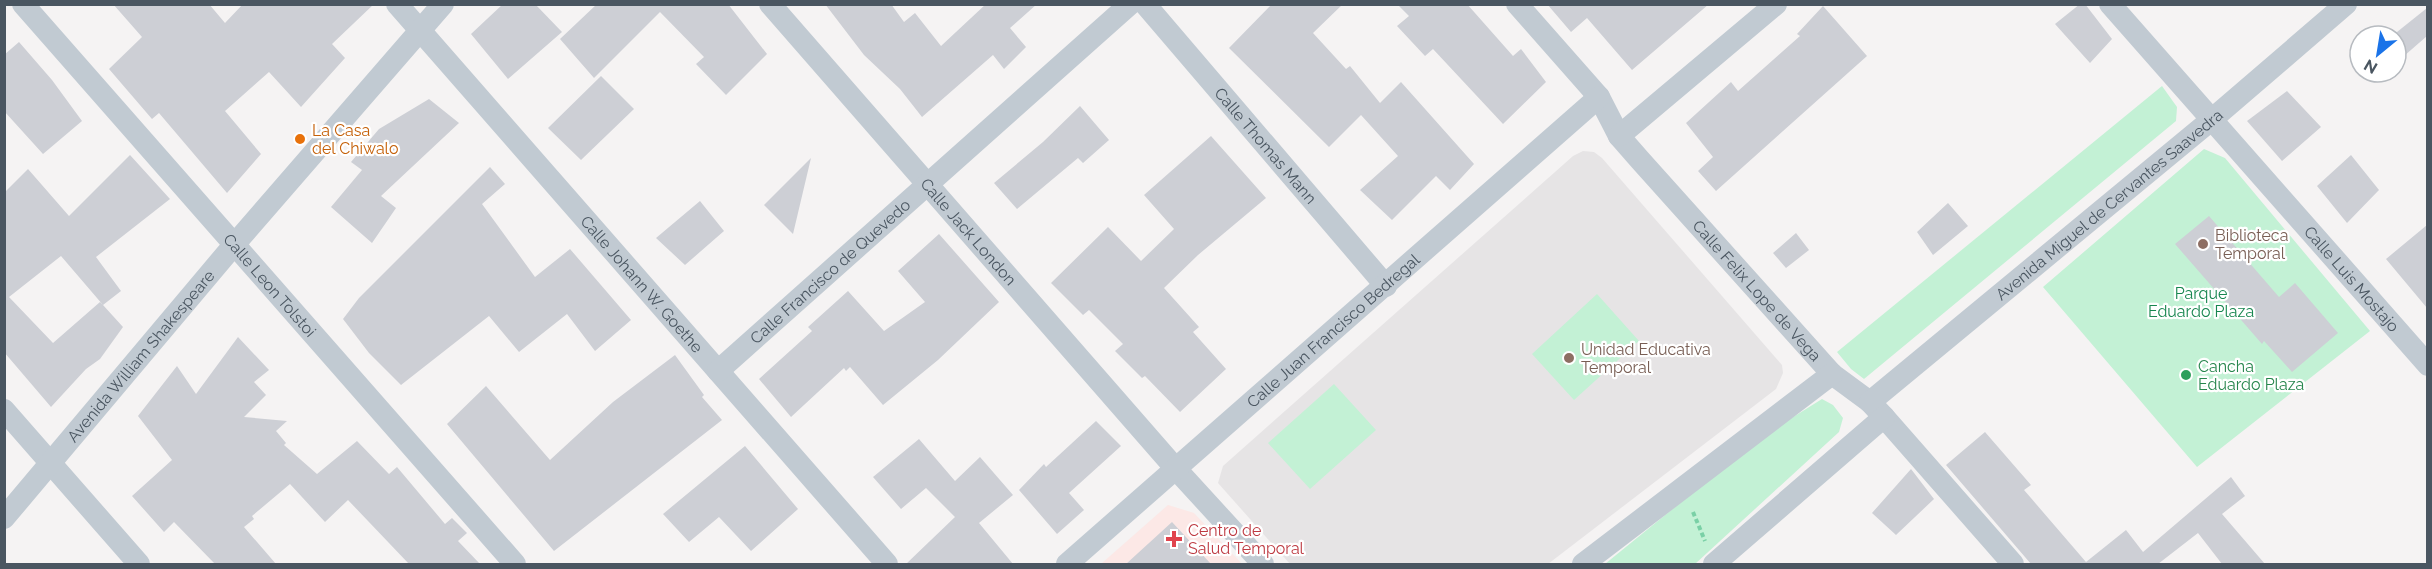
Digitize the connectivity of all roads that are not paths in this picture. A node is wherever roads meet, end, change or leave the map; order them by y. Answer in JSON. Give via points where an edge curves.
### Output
{"nodes":[{"id":1,"x":23,"y":4,"type":"edge"},
{"id":2,"x":397,"y":4,"type":"edge"},
{"id":3,"x":443,"y":4,"type":"edge"},
{"id":4,"x":770,"y":4,"type":"edge"},
{"id":5,"x":1130,"y":4,"type":"edge"},
{"id":6,"x":1145,"y":4,"type":"edge"},
{"id":7,"x":1517,"y":4,"type":"edge"},
{"id":8,"x":1776,"y":4,"type":"edge"},
{"id":9,"x":2110,"y":4,"type":"edge"},
{"id":10,"x":2346,"y":4,"type":"edge"},
{"id":11,"x":420,"y":32,"type":"junction"},
{"id":12,"x":1599,"y":98,"type":"junction"},
{"id":13,"x":2210,"y":121,"type":"junction"},
{"id":14,"x":1619,"y":136,"type":"junction"},
{"id":15,"x":929,"y":184,"type":"junction"},
{"id":16,"x":234,"y":246,"type":"junction"},
{"id":17,"x":1386,"y":286,"type":"junction"},
{"id":18,"x":2427,"y":365,"type":"edge"},
{"id":19,"x":718,"y":371,"type":"junction"},
{"id":20,"x":1832,"y":374,"type":"junction"},
{"id":21,"x":4,"y":410,"type":"edge"},
{"id":22,"x":1877,"y":410,"type":"junction"},
{"id":23,"x":52,"y":465,"type":"junction"},
{"id":24,"x":1176,"y":469,"type":"junction"},
{"id":25,"x":4,"y":518,"type":"edge"},
{"id":26,"x":875,"y":560,"type":"edge"},
{"id":27,"x":139,"y":564,"type":"edge"},
{"id":28,"x":515,"y":564,"type":"edge"},
{"id":29,"x":1067,"y":564,"type":"edge"},
{"id":30,"x":1263,"y":564,"type":"edge"},
{"id":31,"x":1584,"y":564,"type":"edge"},
{"id":32,"x":1714,"y":564,"type":"edge"},
{"id":33,"x":2013,"y":564,"type":"edge"}],
"edges":[{"from":1,"to":16,"type":"street","name":"Calle Leon Tolstoi"},
{"from":2,"to":11,"type":"street","name":"Calle Johann W. Goethe"},
{"from":3,"to":11,"type":"street","name":"Avenida William Shakespeare"},
{"from":4,"to":15,"type":"street","name":"Calle Jack London"},
{"from":5,"to":15,"type":"street","name":"Calle Francisco de Quevedo"},
{"from":6,"to":17,"type":"street","name":"Calle Thomas Mann"},
{"from":7,"to":12,"type":"street","name":"Calle Felix Lope de Vega"},
{"from":8,"to":14,"type":"street"},
{"from":9,"to":13,"type":"street","name":"Calle Luis Mostajo"},
{"from":10,"to":13,"type":"street","name":"Avenida Miguel de Cervantes Saavedra"},
{"from":11,"to":16,"type":"street","name":"Avenida William Shakespeare"},
{"from":11,"to":19,"type":"street","name":"Calle Johann W. Goethe"},
{"from":12,"to":14,"type":"street","name":"Calle Felix Lope de Vega"},
{"from":12,"to":17,"type":"street","name":"Calle Juan Francisco Bedregal"},
{"from":13,"to":18,"type":"street","name":"Calle Luis Mostajo"},
{"from":13,"to":22,"type":"street","name":"Avenida Miguel de Cervantes Saavedra"},
{"from":14,"to":20,"type":"street","name":"Calle Felix Lope de Vega"},
{"from":15,"to":19,"type":"street","name":"Calle Francisco de Quevedo"},
{"from":15,"to":24,"type":"street","name":"Calle Jack London"},
{"from":16,"to":23,"type":"street","name":"Avenida William Shakespeare"},
{"from":16,"to":28,"type":"street","name":"Calle Leon Tolstoi"},
{"from":17,"to":24,"type":"street","name":"Calle Juan Francisco Bedregal"},
{"from":19,"to":26,"type":"street","name":"Calle Johann W. Goethe"},
{"from":20,"to":22,"type":"street","name":"Calle Felix Lope de Vega"},
{"from":20,"to":31,"type":"street"},
{"from":21,"to":23,"type":"street"},
{"from":22,"to":32,"type":"street","name":"Avenida Miguel de Cervantes Saavedra"},
{"from":22,"to":33,"type":"street","name":"Calle Felix Lope de Vega"},
{"from":23,"to":25,"type":"street","name":"Avenida William Shakespeare"},
{"from":23,"to":27,"type":"street"},
{"from":24,"to":29,"type":"street","name":"Calle Juan Francisco Bedregal"},
{"from":24,"to":30,"type":"street","name":"Calle Jack London"}]}
